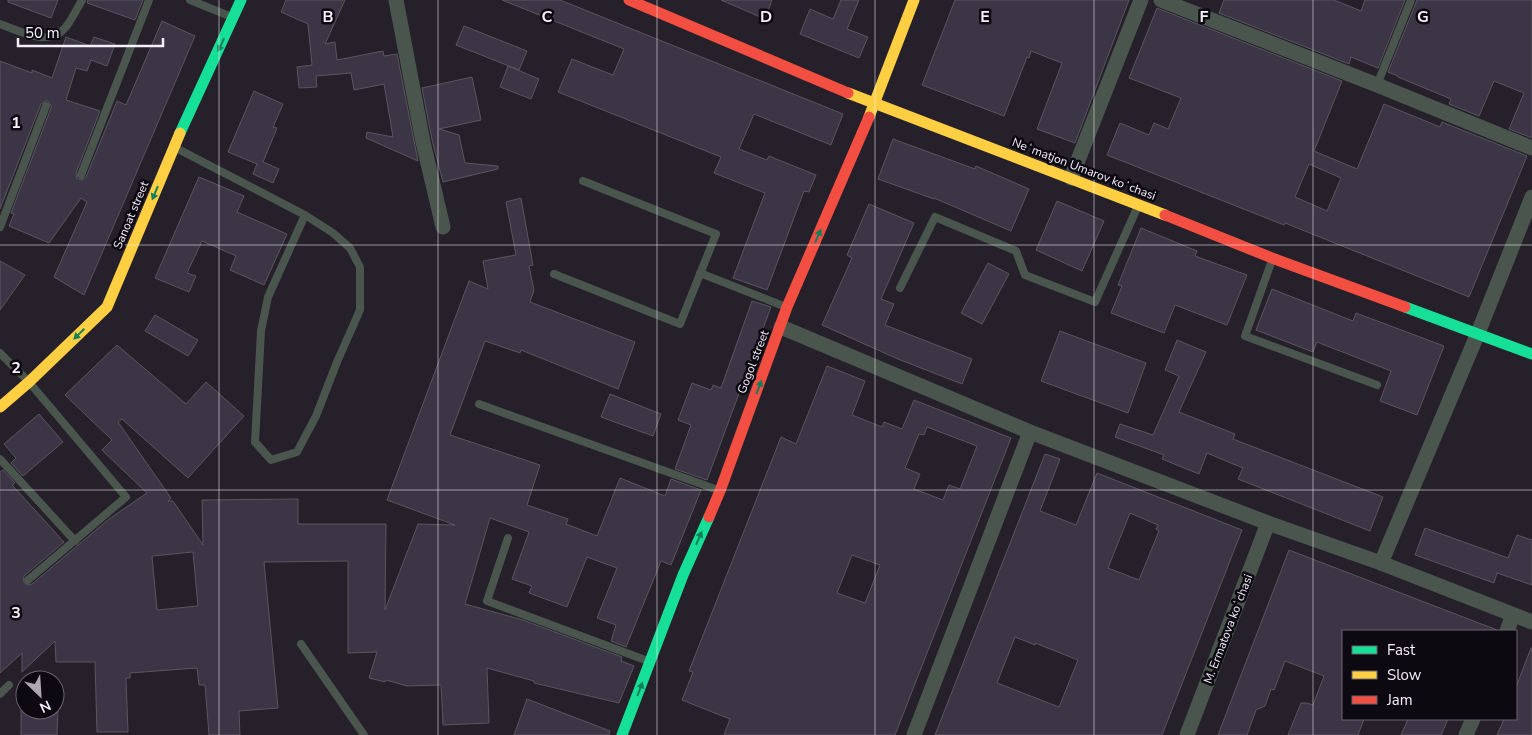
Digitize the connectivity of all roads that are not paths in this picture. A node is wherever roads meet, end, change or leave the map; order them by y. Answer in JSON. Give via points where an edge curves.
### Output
{"nodes":[{"id":1,"x":82,"y":0,"type":"edge"},
{"id":2,"x":149,"y":0,"type":"edge"},
{"id":3,"x":190,"y":0,"type":"edge"},
{"id":4,"x":241,"y":0,"type":"edge"},
{"id":5,"x":396,"y":0,"type":"edge"},
{"id":6,"x":629,"y":0,"type":"edge"},
{"id":7,"x":914,"y":0,"type":"edge"},
{"id":8,"x":1141,"y":0,"type":"edge"},
{"id":9,"x":1161,"y":0,"type":"edge"},
{"id":10,"x":1411,"y":0,"type":"edge"},
{"id":11,"x":234,"y":17,"type":"junction"},
{"id":12,"x":0,"y":24,"type":"edge"},
{"id":13,"x":1377,"y":85,"type":"junction"},
{"id":14,"x":875,"y":104,"type":"junction"},
{"id":15,"x":46,"y":106,"type":"dead end"},
{"id":16,"x":174,"y":147,"type":"junction"},
{"id":17,"x":1532,"y":148,"type":"edge"},
{"id":18,"x":81,"y":175,"type":"dead end"},
{"id":19,"x":1071,"y":178,"type":"junction"},
{"id":20,"x":583,"y":181,"type":"dead end"},
{"id":21,"x":1532,"y":197,"type":"edge"},
{"id":22,"x":1138,"y":204,"type":"junction"},
{"id":23,"x":305,"y":215,"type":"junction"},
{"id":24,"x":0,"y":226,"type":"edge"},
{"id":25,"x":443,"y":227,"type":"dead end"},
{"id":26,"x":1272,"y":258,"type":"junction"},
{"id":27,"x":700,"y":273,"type":"junction"},
{"id":28,"x":554,"y":274,"type":"dead end"},
{"id":29,"x":900,"y":288,"type":"dead end"},
{"id":30,"x":787,"y":308,"type":"junction"},
{"id":31,"x":781,"y":327,"type":"junction"},
{"id":32,"x":1478,"y":333,"type":"junction"},
{"id":33,"x":0,"y":353,"type":"edge"},
{"id":34,"x":1532,"y":354,"type":"edge"},
{"id":35,"x":29,"y":382,"type":"junction"},
{"id":36,"x":1377,"y":385,"type":"dead end"},
{"id":37,"x":479,"y":404,"type":"dead end"},
{"id":38,"x":0,"y":407,"type":"edge"},
{"id":39,"x":1030,"y":432,"type":"junction"},
{"id":40,"x":0,"y":459,"type":"edge"},
{"id":41,"x":720,"y":491,"type":"junction"},
{"id":42,"x":1268,"y":523,"type":"junction"},
{"id":43,"x":508,"y":538,"type":"dead end"},
{"id":44,"x":75,"y":541,"type":"junction"},
{"id":45,"x":1381,"y":563,"type":"junction"},
{"id":46,"x":28,"y":580,"type":"dead end"},
{"id":47,"x":1513,"y":615,"type":"junction"},
{"id":48,"x":1532,"y":622,"type":"edge"},
{"id":49,"x":1507,"y":630,"type":"edge"},
{"id":50,"x":301,"y":644,"type":"dead end"},
{"id":51,"x":650,"y":662,"type":"junction"},
{"id":52,"x":9,"y":685,"type":"dead end"},
{"id":53,"x":0,"y":694,"type":"edge"},
{"id":54,"x":1472,"y":720,"type":"edge"},
{"id":55,"x":364,"y":735,"type":"edge"},
{"id":56,"x":622,"y":735,"type":"edge"},
{"id":57,"x":914,"y":735,"type":"edge"},
{"id":58,"x":1187,"y":735,"type":"edge"},
{"id":59,"x":1466,"y":735,"type":"edge"}],
"edges":[{"from":1,"to":12,"type":"lane","via":[[65,28],[49,37],[35,37]]},
{"from":2,"to":18,"type":"lane"},
{"from":3,"to":11,"type":"lane"},
{"from":4,"to":11,"type":"main road","name":"Sanoat street"},
{"from":5,"to":25,"type":"street"},
{"from":6,"to":14,"type":"main road","name":"Neʻmatjon Umarov koʻchasi"},
{"from":7,"to":14,"type":"main road","name":"Gogol street"},
{"from":8,"to":19,"type":"street"},
{"from":9,"to":13,"type":"street"},
{"from":10,"to":13,"type":"lane"},
{"from":11,"to":16,"type":"main road","name":"Sanoat street","one_way":true},
{"from":13,"to":17,"type":"street"},
{"from":14,"to":19,"type":"main road","name":"Neʻmatjon Umarov koʻchasi"},
{"from":30,"to":14,"type":"main road","name":"Gogol street","one_way":true},
{"from":15,"to":24,"type":"lane"},
{"from":16,"to":23,"type":"lane"},
{"from":16,"to":35,"type":"main road","name":"Sanoat street","one_way":true,"via":[[107,307]]},
{"from":19,"to":22,"type":"main road","name":"Neʻmatjon Umarov koʻchasi"},
{"from":20,"to":27,"type":"lane","via":[[716,234]]},
{"from":21,"to":32,"type":"street"},
{"from":22,"to":26,"type":"main road","name":"Neʻmatjon Umarov koʻchasi"},
{"from":22,"to":29,"type":"lane","via":[[1095,302],[1026,275],[1016,251],[935,217]]},
{"from":23,"to":23,"type":"lane","via":[[350,248],[360,267],[360,310],[316,416],[297,452],[271,460],[254,442],[261,331],[268,297]]},
{"from":26,"to":32,"type":"main road","name":"Neʻmatjon Umarov koʻchasi"},
{"from":26,"to":36,"type":"lane","via":[[1245,336]]},
{"from":27,"to":28,"type":"lane","via":[[680,324]]},
{"from":27,"to":30,"type":"lane"},
{"from":30,"to":31,"type":"main road","name":"Gogol street"},
{"from":31,"to":39,"type":"street"},
{"from":41,"to":31,"type":"main road","name":"Gogol street","one_way":true},
{"from":32,"to":34,"type":"main road","name":"Neʻmatjon Umarov koʻchasi"},
{"from":32,"to":45,"type":"street"},
{"from":33,"to":35,"type":"lane"},
{"from":35,"to":38,"type":"main road","name":"Sanoat street"},
{"from":35,"to":44,"type":"lane","via":[[126,497]]},
{"from":37,"to":41,"type":"lane"},
{"from":39,"to":42,"type":"street"},
{"from":39,"to":57,"type":"street"},
{"from":40,"to":44,"type":"lane"},
{"from":51,"to":41,"type":"main road","name":"Gogol street","one_way":true},
{"from":42,"to":45,"type":"street"},
{"from":42,"to":58,"type":"street","name":"M. Ermatova koʻchasi"},
{"from":43,"to":51,"type":"lane","via":[[487,601]]},
{"from":44,"to":46,"type":"lane"},
{"from":45,"to":47,"type":"street"},
{"from":47,"to":48,"type":"street"},
{"from":47,"to":49,"type":"street"},
{"from":50,"to":55,"type":"lane"},
{"from":56,"to":51,"type":"main road","name":"Gogol street","one_way":true},
{"from":52,"to":53,"type":"lane"},
{"from":54,"to":59,"type":"street"}]}
